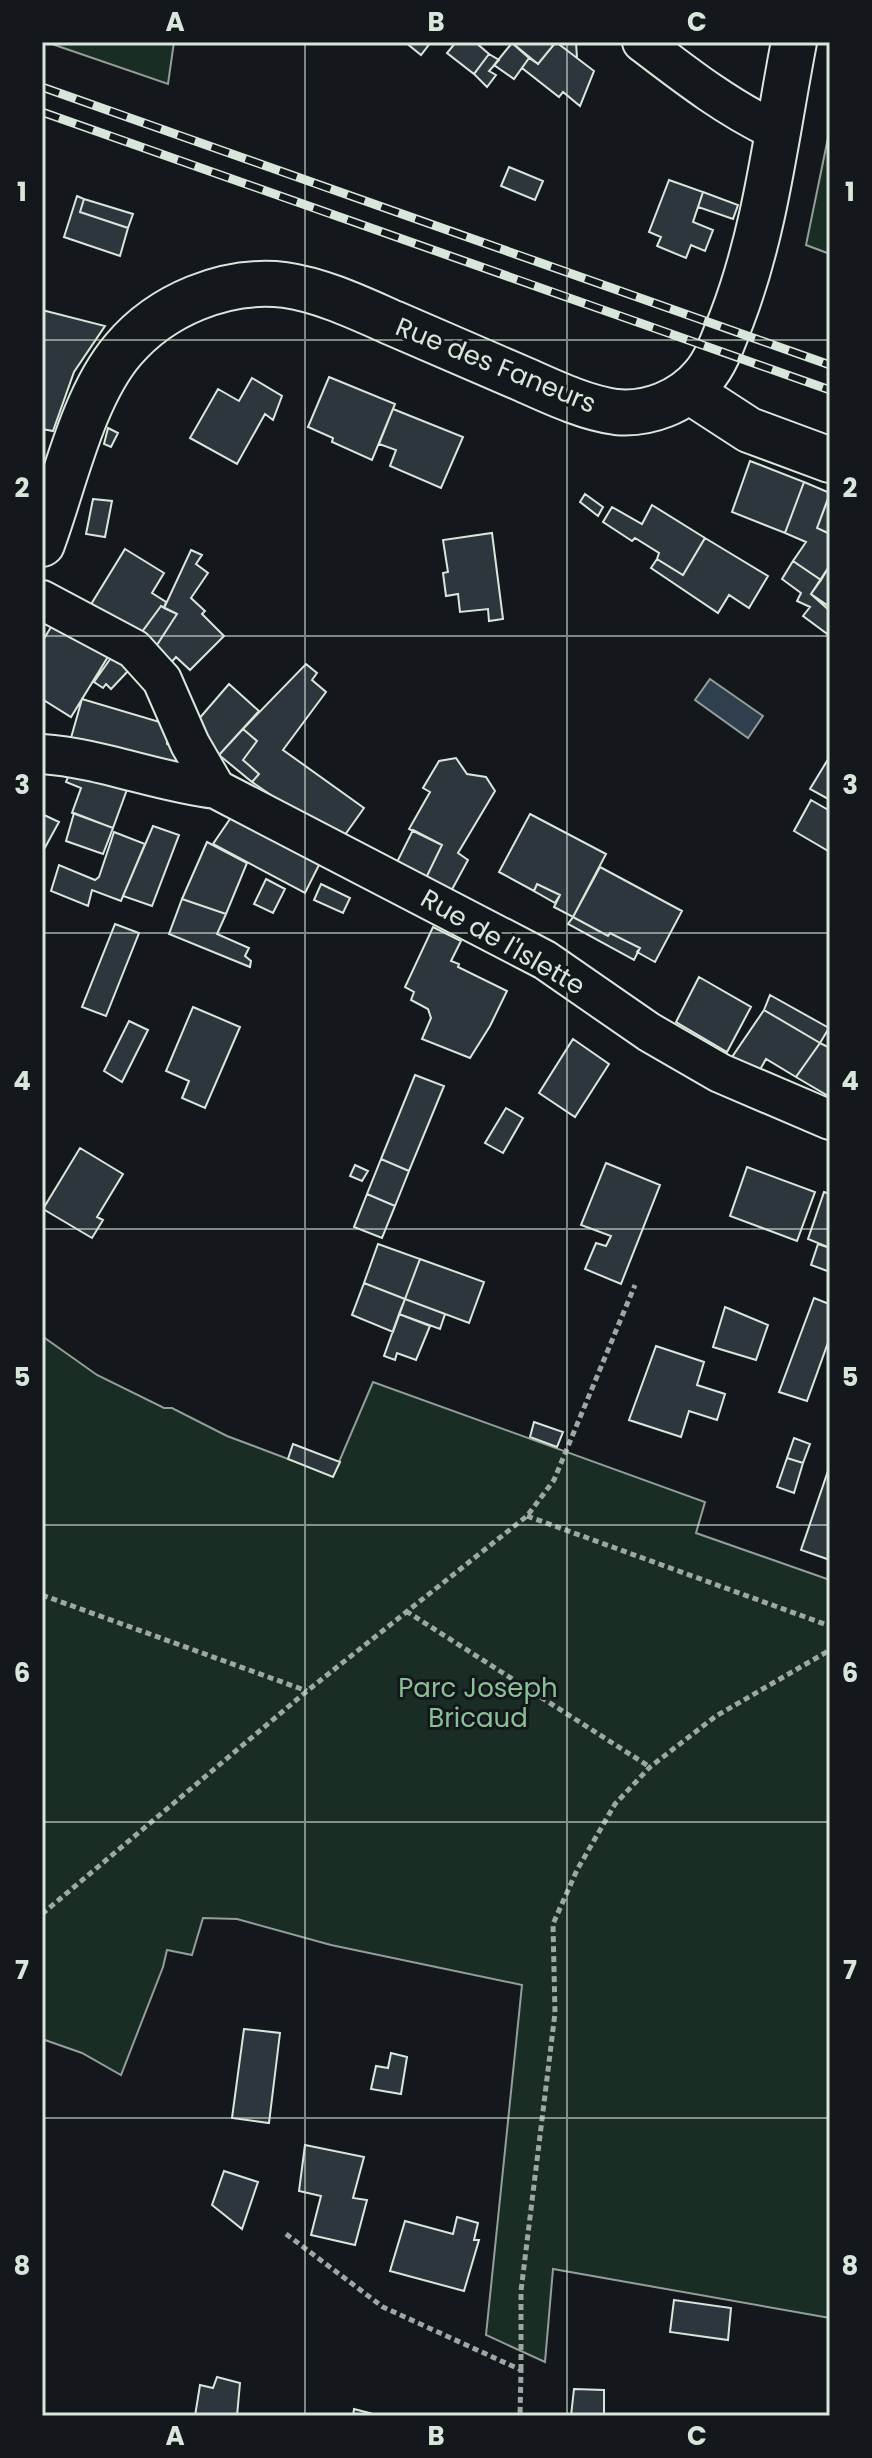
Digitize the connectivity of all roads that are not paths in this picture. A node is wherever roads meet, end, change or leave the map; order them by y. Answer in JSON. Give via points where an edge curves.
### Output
{"nodes":[{"id":1,"x":642,"y":42,"type":"edge"},
{"id":2,"x":794,"y":42,"type":"edge"},
{"id":3,"x":779,"y":132,"type":"junction"},
{"id":4,"x":689,"y":391,"type":"junction"},
{"id":5,"x":830,"y":460,"type":"edge"},
{"id":6,"x":42,"y":544,"type":"edge"},
{"id":7,"x":42,"y":600,"type":"edge"},
{"id":8,"x":42,"y":754,"type":"edge"},
{"id":9,"x":216,"y":789,"type":"junction"},
{"id":10,"x":830,"y":1120,"type":"edge"}],
"edges":[{"from":1,"to":3,"type":"street"},
{"from":2,"to":3,"type":"street"},
{"from":3,"to":4,"type":"street","via":[[739,299],[719,351]]},
{"from":4,"to":5,"type":"street","via":[[749,430]]},
{"from":4,"to":6,"type":"street","name":"Rue des Faneurs","via":[[639,412],[615,412],[546,389],[356,307],[285,285],[242,285],[189,300],[163,314],[122,351],[79,434]]},
{"from":7,"to":9,"type":"street","via":[[134,649],[162,680]]},
{"from":8,"to":9,"type":"street","name":"Rue de l'Islette"},
{"from":9,"to":10,"type":"street","name":"Rue de l'Islette","via":[[545,960],[649,1032],[720,1073]]}]}
